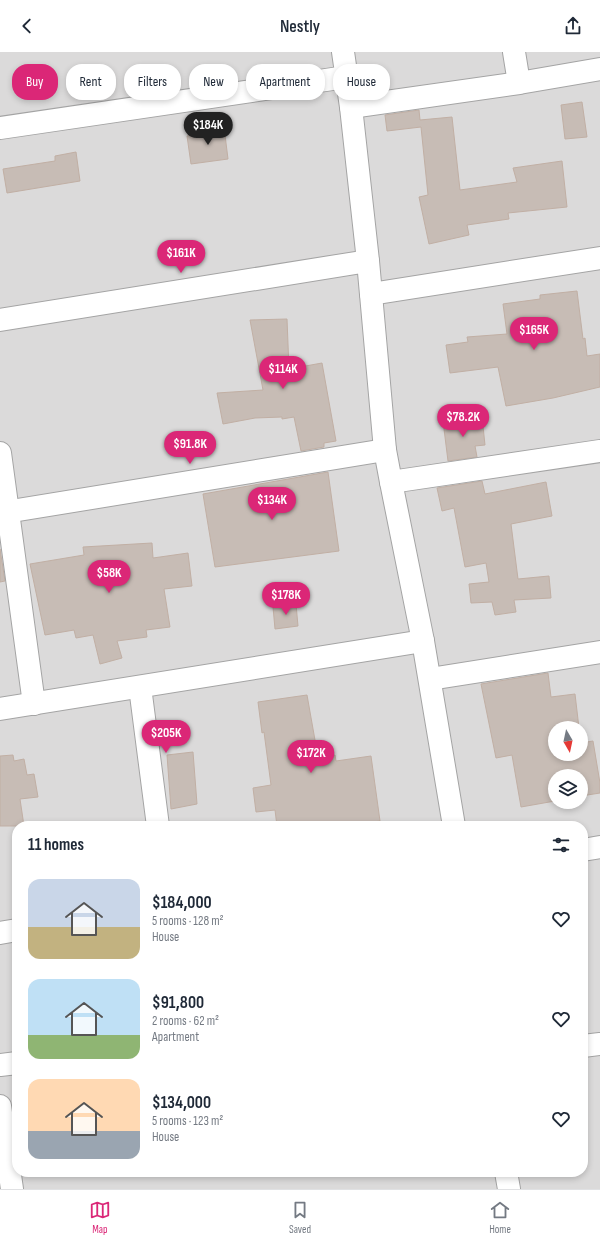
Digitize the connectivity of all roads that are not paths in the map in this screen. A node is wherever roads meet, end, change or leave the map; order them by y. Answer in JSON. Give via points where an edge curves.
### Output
{"nodes":[{"id":1,"x":343,"y":52,"type":"edge"},
{"id":2,"x":514,"y":52,"type":"edge"},
{"id":3,"x":344,"y":64,"type":"edge"},
{"id":4,"x":600,"y":69,"type":"edge"},
{"id":5,"x":333,"y":79,"type":"edge"},
{"id":6,"x":519,"y":83,"type":"junction"},
{"id":7,"x":349,"y":100,"type":"edge"},
{"id":8,"x":350,"y":107,"type":"junction"},
{"id":9,"x":0,"y":128,"type":"edge"},
{"id":10,"x":600,"y":258,"type":"edge"},
{"id":11,"x":368,"y":260,"type":"junction"},
{"id":12,"x":371,"y":294,"type":"junction"},
{"id":13,"x":0,"y":320,"type":"edge"},
{"id":14,"x":386,"y":450,"type":"junction"},
{"id":15,"x":600,"y":451,"type":"edge"},
{"id":16,"x":0,"y":453,"type":"edge"},
{"id":17,"x":390,"y":482,"type":"junction"},
{"id":18,"x":5,"y":512,"type":"edge"},
{"id":19,"x":424,"y":642,"type":"junction"},
{"id":20,"x":600,"y":652,"type":"edge"},
{"id":21,"x":430,"y":679,"type":"junction"},
{"id":22,"x":140,"y":687,"type":"junction"},
{"id":23,"x":34,"y":704,"type":"junction"},
{"id":24,"x":0,"y":709,"type":"edge"},
{"id":25,"x":157,"y":821,"type":"edge"},
{"id":26,"x":453,"y":821,"type":"edge"},
{"id":27,"x":600,"y":847,"type":"edge"},
{"id":28,"x":588,"y":849,"type":"edge"},
{"id":29,"x":12,"y":931,"type":"edge"},
{"id":30,"x":0,"y":933,"type":"edge"},
{"id":31,"x":600,"y":1044,"type":"edge"},
{"id":32,"x":588,"y":1045,"type":"edge"},
{"id":33,"x":12,"y":1064,"type":"edge"},
{"id":34,"x":0,"y":1065,"type":"edge"},
{"id":35,"x":0,"y":1106,"type":"edge"},
{"id":36,"x":12,"y":1189,"type":"edge"}],
"edges":[{"from":1,"to":3,"type":"street"},
{"from":2,"to":6,"type":"street"},
{"from":4,"to":6,"type":"street"},
{"from":5,"to":9,"type":"street"},
{"from":6,"to":8,"type":"street"},
{"from":7,"to":8,"type":"street"},
{"from":8,"to":11,"type":"street"},
{"from":10,"to":12,"type":"street"},
{"from":11,"to":12,"type":"street"},
{"from":11,"to":13,"type":"street"},
{"from":12,"to":14,"type":"street"},
{"from":14,"to":17,"type":"street"},
{"from":14,"to":18,"type":"street"},
{"from":15,"to":17,"type":"street"},
{"from":16,"to":18,"type":"street"},
{"from":17,"to":19,"type":"street"},
{"from":18,"to":23,"type":"street"},
{"from":19,"to":21,"type":"street"},
{"from":19,"to":22,"type":"street"},
{"from":20,"to":21,"type":"street"},
{"from":21,"to":26,"type":"street"},
{"from":22,"to":23,"type":"street"},
{"from":22,"to":25,"type":"street"},
{"from":23,"to":24,"type":"street"},
{"from":27,"to":28,"type":"street"},
{"from":29,"to":30,"type":"street"},
{"from":31,"to":32,"type":"street"},
{"from":33,"to":34,"type":"street"},
{"from":35,"to":36,"type":"street"}]}
